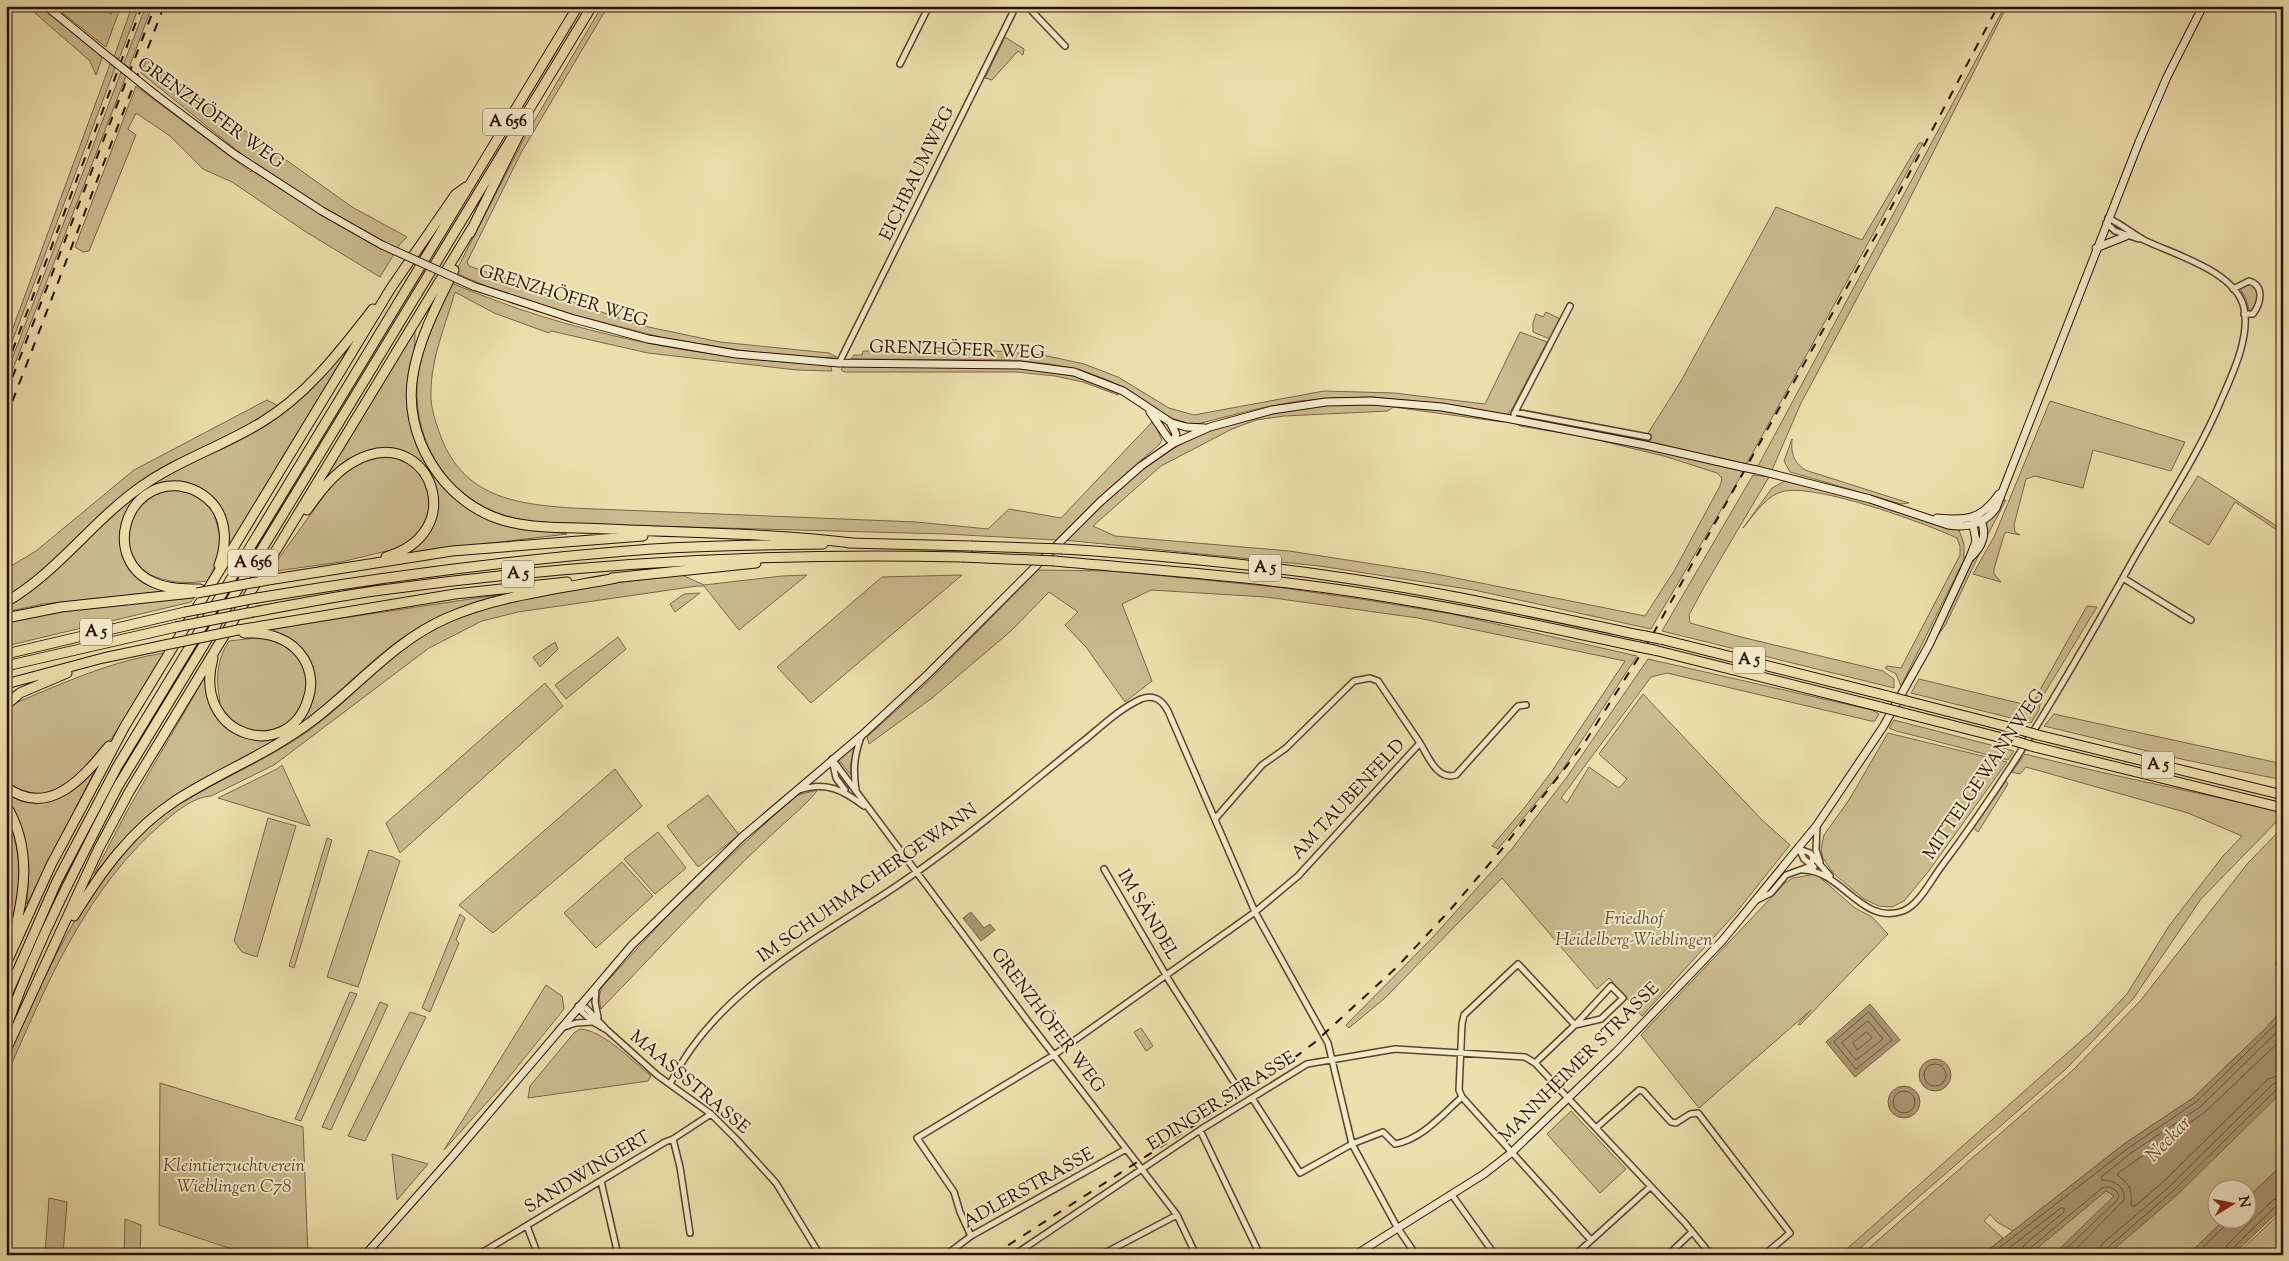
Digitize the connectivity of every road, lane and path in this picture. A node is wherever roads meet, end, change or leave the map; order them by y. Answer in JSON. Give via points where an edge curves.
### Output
{"nodes":[{"id":1,"x":46,"y":6,"type":"edge"},
{"id":2,"x":578,"y":6,"type":"edge"},
{"id":3,"x":592,"y":6,"type":"edge"},
{"id":4,"x":929,"y":6,"type":"edge"},
{"id":5,"x":1016,"y":6,"type":"edge"},
{"id":6,"x":1027,"y":6,"type":"edge"},
{"id":7,"x":2203,"y":6,"type":"edge"},
{"id":8,"x":1065,"y":46,"type":"dead end"},
{"id":9,"x":900,"y":64,"type":"dead end"},
{"id":10,"x":528,"y":111,"type":"junction"},
{"id":11,"x":472,"y":182,"type":"junction"},
{"id":12,"x":2107,"y":220,"type":"junction"},
{"id":13,"x":472,"y":228,"type":"junction"},
{"id":14,"x":2126,"y":236,"type":"junction"},
{"id":15,"x":2142,"y":239,"type":"junction"},
{"id":16,"x":2096,"y":248,"type":"junction"},
{"id":17,"x":391,"y":288,"type":"junction"},
{"id":18,"x":2233,"y":289,"type":"junction"},
{"id":19,"x":1570,"y":306,"type":"dead end"},
{"id":20,"x":2244,"y":314,"type":"junction"},
{"id":21,"x":839,"y":363,"type":"junction"},
{"id":22,"x":1145,"y":406,"type":"junction"},
{"id":23,"x":1515,"y":412,"type":"junction"},
{"id":24,"x":1511,"y":419,"type":"junction"},
{"id":25,"x":1170,"y":422,"type":"junction"},
{"id":26,"x":1210,"y":427,"type":"junction"},
{"id":27,"x":1162,"y":430,"type":"junction"},
{"id":28,"x":1648,"y":437,"type":"dead end"},
{"id":29,"x":1174,"y":444,"type":"junction"},
{"id":30,"x":1156,"y":455,"type":"junction"},
{"id":31,"x":2004,"y":485,"type":"junction"},
{"id":32,"x":1976,"y":516,"type":"junction"},
{"id":33,"x":1930,"y":517,"type":"junction"},
{"id":34,"x":1981,"y":522,"type":"junction"},
{"id":35,"x":1973,"y":525,"type":"junction"},
{"id":36,"x":694,"y":533,"type":"junction"},
{"id":37,"x":284,"y":537,"type":"junction"},
{"id":38,"x":852,"y":543,"type":"junction"},
{"id":39,"x":790,"y":556,"type":"junction"},
{"id":40,"x":1970,"y":558,"type":"junction"},
{"id":41,"x":352,"y":566,"type":"junction"},
{"id":42,"x":616,"y":578,"type":"junction"},
{"id":43,"x":2123,"y":578,"type":"junction"},
{"id":44,"x":214,"y":586,"type":"junction"},
{"id":45,"x":199,"y":591,"type":"junction"},
{"id":46,"x":6,"y":602,"type":"edge"},
{"id":47,"x":6,"y":618,"type":"edge"},
{"id":48,"x":2191,"y":620,"type":"dead end"},
{"id":49,"x":236,"y":632,"type":"junction"},
{"id":50,"x":217,"y":646,"type":"junction"},
{"id":51,"x":6,"y":654,"type":"edge"},
{"id":52,"x":103,"y":658,"type":"junction"},
{"id":53,"x":6,"y":666,"type":"edge"},
{"id":54,"x":6,"y":684,"type":"edge"},
{"id":55,"x":6,"y":705,"type":"edge"},
{"id":56,"x":1526,"y":705,"type":"dead end"},
{"id":57,"x":125,"y":726,"type":"junction"},
{"id":58,"x":861,"y":736,"type":"junction"},
{"id":59,"x":1420,"y":743,"type":"junction"},
{"id":60,"x":832,"y":759,"type":"junction"},
{"id":61,"x":6,"y":787,"type":"edge"},
{"id":62,"x":856,"y":790,"type":"junction"},
{"id":63,"x":792,"y":793,"type":"junction"},
{"id":64,"x":847,"y":793,"type":"junction"},
{"id":65,"x":2281,"y":795,"type":"edge"},
{"id":66,"x":6,"y":805,"type":"edge"},
{"id":67,"x":2283,"y":808,"type":"edge"},
{"id":68,"x":867,"y":809,"type":"junction"},
{"id":69,"x":1215,"y":819,"type":"junction"},
{"id":70,"x":1817,"y":825,"type":"junction"},
{"id":71,"x":1799,"y":849,"type":"junction"},
{"id":72,"x":1813,"y":856,"type":"junction"},
{"id":73,"x":1811,"y":866,"type":"junction"},
{"id":74,"x":1823,"y":867,"type":"junction"},
{"id":75,"x":1104,"y":869,"type":"dead end"},
{"id":76,"x":1803,"y":870,"type":"junction"},
{"id":77,"x":916,"y":873,"type":"junction"},
{"id":78,"x":1823,"y":873,"type":"junction"},
{"id":79,"x":1833,"y":880,"type":"junction"},
{"id":80,"x":1755,"y":901,"type":"junction"},
{"id":81,"x":1254,"y":912,"type":"junction"},
{"id":82,"x":54,"y":948,"type":"junction"},
{"id":83,"x":6,"y":964,"type":"edge"},
{"id":84,"x":1166,"y":974,"type":"junction"},
{"id":85,"x":596,"y":985,"type":"junction"},
{"id":86,"x":6,"y":997,"type":"edge"},
{"id":87,"x":578,"y":1006,"type":"junction"},
{"id":88,"x":598,"y":1018,"type":"junction"},
{"id":89,"x":593,"y":1022,"type":"junction"},
{"id":90,"x":1575,"y":1025,"type":"junction"},
{"id":91,"x":6,"y":1028,"type":"edge"},
{"id":92,"x":558,"y":1029,"type":"junction"},
{"id":93,"x":607,"y":1030,"type":"junction"},
{"id":94,"x":6,"y":1050,"type":"edge"},
{"id":95,"x":1461,"y":1052,"type":"junction"},
{"id":96,"x":1054,"y":1055,"type":"junction"},
{"id":97,"x":1333,"y":1058,"type":"junction"},
{"id":98,"x":1535,"y":1063,"type":"junction"},
{"id":99,"x":670,"y":1084,"type":"junction"},
{"id":100,"x":1239,"y":1090,"type":"dead end"},
{"id":101,"x":1462,"y":1097,"type":"junction"},
{"id":102,"x":1252,"y":1098,"type":"junction"},
{"id":103,"x":1569,"y":1099,"type":"junction"},
{"id":104,"x":711,"y":1114,"type":"junction"},
{"id":105,"x":1596,"y":1128,"type":"junction"},
{"id":106,"x":1200,"y":1130,"type":"junction"},
{"id":107,"x":672,"y":1140,"type":"junction"},
{"id":108,"x":1352,"y":1144,"type":"junction"},
{"id":109,"x":1126,"y":1149,"type":"junction"},
{"id":110,"x":1511,"y":1153,"type":"junction"},
{"id":111,"x":1143,"y":1168,"type":"junction"},
{"id":112,"x":601,"y":1181,"type":"junction"},
{"id":113,"x":1650,"y":1187,"type":"junction"},
{"id":114,"x":1452,"y":1195,"type":"junction"},
{"id":115,"x":1177,"y":1215,"type":"junction"},
{"id":116,"x":527,"y":1226,"type":"junction"},
{"id":117,"x":1397,"y":1227,"type":"junction"},
{"id":118,"x":1692,"y":1232,"type":"junction"},
{"id":119,"x":690,"y":1233,"type":"dead end"},
{"id":120,"x":971,"y":1236,"type":"junction"},
{"id":121,"x":1591,"y":1240,"type":"junction"},
{"id":122,"x":365,"y":1255,"type":"edge"},
{"id":123,"x":478,"y":1255,"type":"edge"},
{"id":124,"x":538,"y":1255,"type":"edge"},
{"id":125,"x":618,"y":1255,"type":"edge"},
{"id":126,"x":820,"y":1255,"type":"edge"},
{"id":127,"x":946,"y":1255,"type":"edge"},
{"id":128,"x":1014,"y":1255,"type":"edge"},
{"id":129,"x":1101,"y":1255,"type":"edge"},
{"id":130,"x":1196,"y":1255,"type":"edge"},
{"id":131,"x":1260,"y":1255,"type":"edge"},
{"id":132,"x":1355,"y":1255,"type":"edge"},
{"id":133,"x":1416,"y":1255,"type":"edge"},
{"id":134,"x":1495,"y":1255,"type":"edge"},
{"id":135,"x":1575,"y":1255,"type":"edge"},
{"id":136,"x":1668,"y":1255,"type":"edge"},
{"id":137,"x":1711,"y":1255,"type":"edge"},
{"id":138,"x":1764,"y":1255,"type":"edge"}],
"edges":[{"from":1,"to":21,"type":"main road","name":"GRENZHÖFER WEG","bridge":true,"via":[[234,154],[382,245],[473,286],[540,309],[648,338],[736,354]]},
{"from":2,"to":11,"type":"highway","number":"A 656"},
{"from":3,"to":10,"type":"highway","number":"A 656"},
{"from":4,"to":9,"type":"street"},
{"from":5,"to":21,"type":"street","name":"EICHBAUMWEG"},
{"from":6,"to":8,"type":"street"},
{"from":7,"to":12,"type":"main road","via":[[2167,77]]},
{"from":10,"to":13,"type":"highway","number":"A 656","via":[[511,153]]},
{"from":10,"to":91,"type":"highway","number":"A 656","via":[[118,786],[32,962]]},
{"from":11,"to":17,"type":"highway","via":[[455,195]]},
{"from":11,"to":86,"type":"highway","number":"A 656","via":[[117,767],[56,882]]},
{"from":12,"to":14,"type":"street","name":"MITTELGEWANNWEG","via":[[2115,231]]},
{"from":12,"to":15,"type":"street","name":"MITTELGEWANNWEG"},
{"from":12,"to":16,"type":"main road"},
{"from":13,"to":36,"type":"highway","number":"A 656","via":[[438,302],[417,356],[413,376],[414,420],[422,446],[433,466],[470,504],[502,520],[550,527]]},
{"from":13,"to":37,"type":"highway","number":"A 656"},
{"from":14,"to":15,"type":"street","name":"MITTELGEWANNWEG"},
{"from":14,"to":16,"type":"main road"},
{"from":15,"to":18,"type":"street","name":"MITTELGEWANNWEG","via":[[2213,272]]},
{"from":16,"to":31,"type":"main road"},
{"from":17,"to":44,"type":"highway"},
{"from":17,"to":46,"type":"highway","via":[[326,367],[288,404],[262,422],[142,486],[45,574]]},
{"from":18,"to":20,"type":"street","name":"MITTELGEWANNWEG","via":[[2242,302]]},
{"from":18,"to":20,"type":"street","via":[[2248,281],[2255,283],[2260,291],[2256,312]]},
{"from":19,"to":23,"type":"street"},
{"from":20,"to":43,"type":"street","name":"MITTELGEWANNWEG","via":[[2241,342],[2221,400]]},
{"from":21,"to":22,"type":"main road","name":"GRENZHÖFER WEG","via":[[1046,368],[1074,372],[1100,381]]},
{"from":22,"to":25,"type":"main road","name":"GRENZHÖFER WEG"},
{"from":22,"to":27,"type":"main road","name":"GRENZHÖFER WEG"},
{"from":23,"to":24,"type":"street"},
{"from":23,"to":28,"type":"street"},
{"from":24,"to":26,"type":"main road","via":[[1442,407],[1355,401],[1290,406]]},
{"from":24,"to":33,"type":"main road","bridge":true,"via":[[1757,470],[1833,488]]},
{"from":25,"to":26,"type":"main road","name":"GRENZHÖFER WEG","via":[[1193,428]]},
{"from":25,"to":29,"type":"main road","via":[[1176,434]]},
{"from":26,"to":29,"type":"main road"},
{"from":27,"to":29,"type":"main road","name":"GRENZHÖFER WEG"},
{"from":27,"to":30,"type":"main road","via":[[1163,444]]},
{"from":29,"to":30,"type":"main road"},
{"from":30,"to":58,"type":"main road","via":[[1100,502],[935,668]]},
{"from":31,"to":32,"type":"main road","via":[[1992,505]]},
{"from":31,"to":34,"type":"main road","via":[[1996,508]]},
{"from":32,"to":33,"type":"main road","via":[[1960,519]]},
{"from":32,"to":34,"type":"main road"},
{"from":32,"to":35,"type":"main road","name":"MANNHEIMER STRASSE"},
{"from":33,"to":35,"type":"main road","via":[[1954,526]]},
{"from":34,"to":35,"type":"main road"},
{"from":34,"to":40,"type":"main road","name":"MANNHEIMER STRASSE","via":[[1982,542]]},
{"from":35,"to":40,"type":"main road","name":"MANNHEIMER STRASSE","via":[[1976,541]]},
{"from":36,"to":38,"type":"highway","via":[[800,537]]},
{"from":36,"to":41,"type":"highway","via":[[452,551]]},
{"from":37,"to":41,"type":"highway","via":[[293,530],[329,482],[346,467],[377,453],[392,453],[406,458],[419,467],[431,486],[434,508],[428,530],[406,550]]},
{"from":37,"to":50,"type":"highway"},
{"from":38,"to":51,"type":"highway","number":"A 5","bridge":true,"via":[[654,549],[386,577],[185,612]]},
{"from":38,"to":65,"type":"highway","number":"A 5","bridge":true,"via":[[1063,549],[1190,560],[1345,578],[1521,609],[1645,636]]},
{"from":39,"to":42,"type":"highway","number":"A 5","via":[[768,562]]},
{"from":39,"to":53,"type":"highway","number":"A 5","bridge":true,"via":[[557,570],[380,590],[176,627]]},
{"from":39,"to":67,"type":"highway","number":"A 5","bridge":true,"via":[[962,557],[1055,562],[1195,572],[1326,588],[1519,621],[1654,650]]},
{"from":40,"to":70,"type":"main road","name":"MANNHEIMER STRASSE","via":[[1906,687]]},
{"from":41,"to":44,"type":"highway","bridge":true},
{"from":42,"to":49,"type":"highway","number":"A 5","via":[[454,594]]},
{"from":42,"to":82,"type":"highway","number":"A 5","via":[[508,598],[447,618],[420,633],[379,662],[288,739],[176,801],[150,820],[97,878]]},
{"from":43,"to":48,"type":"street"},
{"from":43,"to":79,"type":"street","name":"MITTELGEWANNWEG","via":[[2014,762],[1910,907],[1893,914],[1871,910]]},
{"from":44,"to":45,"type":"highway","number":"A 656","bridge":true},
{"from":44,"to":45,"type":"highway","number":"A 656","via":[[224,549],[224,528],[218,512],[208,498],[193,489],[176,486],[154,490],[138,501],[126,521],[124,540],[128,556],[138,572],[154,583]]},
{"from":44,"to":57,"type":"highway"},
{"from":45,"to":47,"type":"highway","number":"A 5","via":[[60,607]]},
{"from":49,"to":50,"type":"highway","via":[[278,637],[296,649],[305,661],[310,675],[309,697],[304,711],[288,727],[267,735],[252,735],[238,730],[221,717],[213,704],[210,690],[211,667]]},
{"from":49,"to":52,"type":"highway","bridge":true},
{"from":50,"to":82,"type":"highway","via":[[129,792],[99,848]]},
{"from":52,"to":54,"type":"highway"},
{"from":52,"to":55,"type":"highway","number":"A 5","via":[[20,693]]},
{"from":56,"to":59,"type":"street","via":[[1518,706],[1456,775],[1443,776]]},
{"from":57,"to":61,"type":"highway","via":[[94,765],[67,789],[51,796],[33,798]]},
{"from":57,"to":83,"type":"highway","via":[[51,865]]},
{"from":58,"to":60,"type":"main road"},
{"from":58,"to":62,"type":"street","name":"GRENZHÖFER WEG","via":[[854,753]]},
{"from":59,"to":69,"type":"street","name":"AM TAUBENFELD","via":[[1378,681],[1370,678],[1354,681],[1286,748],[1262,765]]},
{"from":59,"to":81,"type":"street","name":"AM TAUBENFELD","via":[[1305,869]]},
{"from":60,"to":62,"type":"street","name":"GRENZHÖFER WEG"},
{"from":60,"to":63,"type":"main road"},
{"from":60,"to":64,"type":"street","name":"GRENZHÖFER WEG","via":[[836,778]]},
{"from":62,"to":68,"type":"street","name":"GRENZHÖFER WEG"},
{"from":63,"to":64,"type":"street","name":"GRENZHÖFER WEG","via":[[818,785]]},
{"from":63,"to":85,"type":"main road","via":[[705,872]]},
{"from":64,"to":68,"type":"street","name":"GRENZHÖFER WEG"},
{"from":66,"to":83,"type":"highway","via":[[19,833],[25,869],[21,907]]},
{"from":68,"to":77,"type":"street","name":"GRENZHÖFER WEG"},
{"from":69,"to":77,"type":"street","name":"IM SCHUHMACHERGEWANN","via":[[1168,711],[1162,701],[1154,697],[1134,702],[1116,715]]},
{"from":69,"to":81,"type":"street"},
{"from":70,"to":71,"type":"main road","name":"MANNHEIMER STRASSE"},
{"from":70,"to":74,"type":"street","name":"MITTELGEWANNWEG","via":[[1816,850]]},
{"from":71,"to":72,"type":"street","name":"MITTELGEWANNWEG"},
{"from":71,"to":73,"type":"street","name":"MITTELGEWANNWEG"},
{"from":71,"to":80,"type":"main road","name":"MANNHEIMER STRASSE"},
{"from":72,"to":73,"type":"street"},
{"from":72,"to":74,"type":"street","name":"MITTELGEWANNWEG"},
{"from":73,"to":76,"type":"street"},
{"from":73,"to":78,"type":"street","name":"MITTELGEWANNWEG"},
{"from":74,"to":79,"type":"street","name":"MITTELGEWANNWEG"},
{"from":75,"to":84,"type":"street","name":"IM SÄNDEL"},
{"from":76,"to":78,"type":"street","name":"MITTELGEWANNWEG"},
{"from":76,"to":80,"type":"street","name":"MANNHEIMER STRASSE","via":[[1786,875],[1771,893]]},
{"from":77,"to":96,"type":"street","name":"GRENZHÖFER WEG"},
{"from":77,"to":99,"type":"street","name":"IM SCHUHMACHERGEWANN","via":[[760,976],[684,1058]]},
{"from":78,"to":79,"type":"street","name":"MITTELGEWANNWEG"},
{"from":80,"to":103,"type":"main road","name":"MANNHEIMER STRASSE","via":[[1722,941]]},
{"from":81,"to":84,"type":"street","name":"AM TAUBENFELD"},
{"from":81,"to":97,"type":"street","via":[[1298,986]]},
{"from":82,"to":94,"type":"highway"},
{"from":84,"to":96,"type":"street","name":"AM TAUBENFELD"},
{"from":84,"to":100,"type":"street","name":"IM SÄNDEL"},
{"from":85,"to":87,"type":"main road"},
{"from":85,"to":88,"type":"street"},
{"from":87,"to":88,"type":"street","name":"MAASSSTRASSE"},
{"from":87,"to":89,"type":"street","name":"MAASSSTRASSE"},
{"from":87,"to":92,"type":"main road"},
{"from":88,"to":93,"type":"street","name":"MAASSSTRASSE"},
{"from":89,"to":92,"type":"street"},
{"from":89,"to":93,"type":"street","name":"MAASSSTRASSE"},
{"from":90,"to":90,"type":"street","via":[[1601,1019],[1623,998],[1611,986]]},
{"from":90,"to":95,"type":"street","via":[[1518,964],[1464,1015]]},
{"from":90,"to":98,"type":"street"},
{"from":92,"to":122,"type":"main road"},
{"from":93,"to":99,"type":"street","name":"MAASSSTRASSE"},
{"from":95,"to":97,"type":"street","name":"EDINGER STRASSE","via":[[1384,1049]]},
{"from":95,"to":98,"type":"street","name":"EDINGER STRASSE","via":[[1525,1057]]},
{"from":95,"to":101,"type":"street","via":[[1459,1090]]},
{"from":96,"to":109,"type":"street","name":"GRENZHÖFER WEG"},
{"from":96,"to":120,"type":"street","name":"AM TAUBENFELD","via":[[917,1138],[954,1192]]},
{"from":97,"to":102,"type":"street","name":"EDINGER STRASSE","via":[[1307,1064]]},
{"from":97,"to":108,"type":"street"},
{"from":98,"to":103,"type":"street","name":"EDINGER STRASSE"},
{"from":99,"to":104,"type":"street","name":"MAASSSTRASSE"},
{"from":101,"to":108,"type":"street","via":[[1423,1131],[1405,1142],[1395,1144],[1383,1132]]},
{"from":101,"to":110,"type":"street"},
{"from":102,"to":106,"type":"street","name":"EDINGER STRASSE"},
{"from":102,"to":108,"type":"street","via":[[1300,1173]]},
{"from":103,"to":105,"type":"street","name":"EDINGER STRASSE"},
{"from":103,"to":110,"type":"main road","name":"MANNHEIMER STRASSE"},
{"from":104,"to":107,"type":"street","name":"SANDWINGERT"},
{"from":104,"to":126,"type":"street","name":"MAASSSTRASSE","via":[[776,1183]]},
{"from":105,"to":113,"type":"street","name":"EDINGER STRASSE"},
{"from":105,"to":138,"type":"street","via":[[1639,1090],[1671,1122],[1676,1123],[1698,1113],[1790,1233]]},
{"from":106,"to":111,"type":"street","name":"EDINGER STRASSE"},
{"from":106,"to":131,"type":"street"},
{"from":107,"to":112,"type":"street","name":"SANDWINGERT"},
{"from":107,"to":119,"type":"street","via":[[680,1167]]},
{"from":108,"to":117,"type":"street"},
{"from":109,"to":111,"type":"street","name":"GRENZHÖFER WEG"},
{"from":109,"to":120,"type":"street","name":"ADLERSTRASSE"},
{"from":110,"to":114,"type":"main road","name":"MANNHEIMER STRASSE"},
{"from":110,"to":121,"type":"street"},
{"from":111,"to":115,"type":"street","name":"GRENZHÖFER WEG"},
{"from":111,"to":128,"type":"street","name":"EDINGER STRASSE"},
{"from":112,"to":116,"type":"street","name":"SANDWINGERT"},
{"from":112,"to":125,"type":"street"},
{"from":113,"to":118,"type":"street","name":"EDINGER STRASSE"},
{"from":113,"to":121,"type":"street"},
{"from":114,"to":117,"type":"main road","name":"MANNHEIMER STRASSE"},
{"from":114,"to":134,"type":"street"},
{"from":115,"to":129,"type":"street"},
{"from":115,"to":130,"type":"street","name":"GRENZHÖFER WEG"},
{"from":116,"to":123,"type":"street","name":"SANDWINGERT"},
{"from":116,"to":124,"type":"street"},
{"from":117,"to":132,"type":"main road","name":"MANNHEIMER STRASSE"},
{"from":117,"to":133,"type":"street"},
{"from":118,"to":136,"type":"street"},
{"from":118,"to":137,"type":"street","name":"EDINGER STRASSE"},
{"from":120,"to":127,"type":"street","name":"ADLERSTRASSE"},
{"from":121,"to":135,"type":"street"}]}
